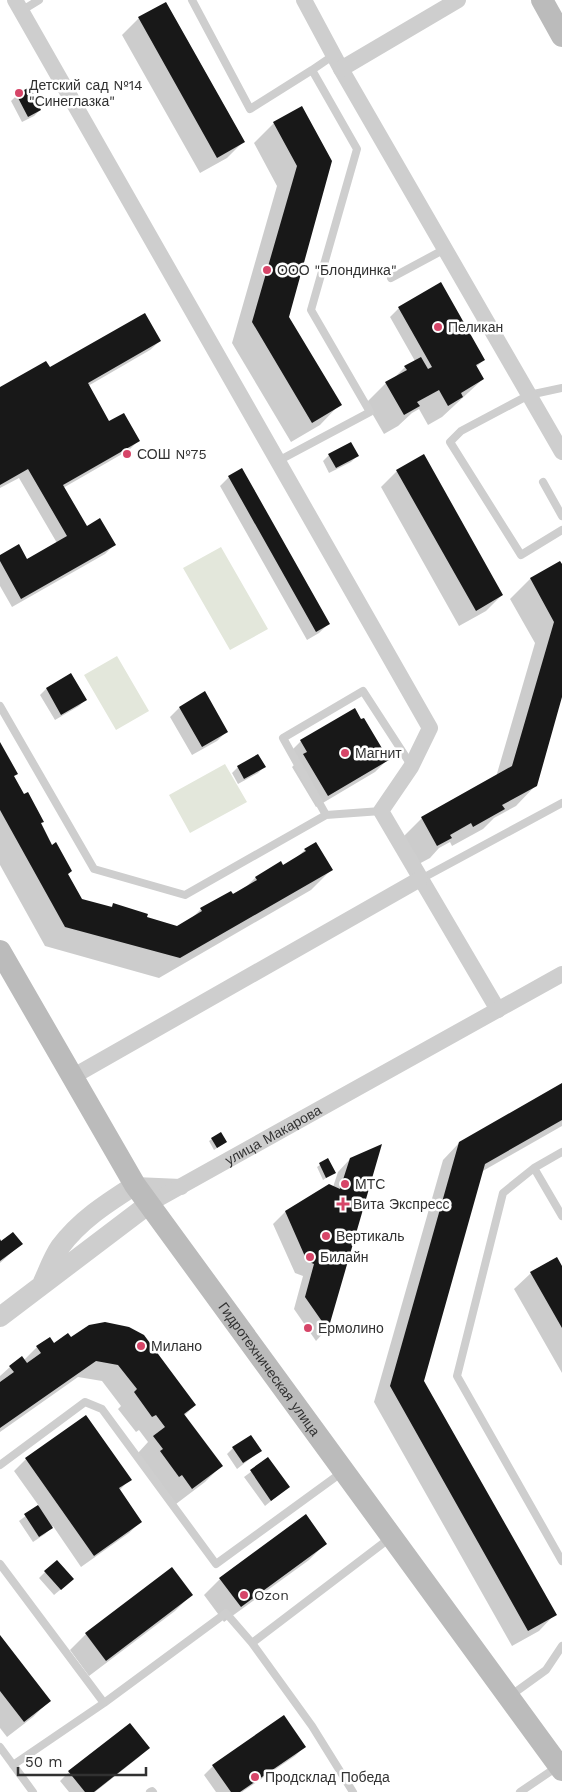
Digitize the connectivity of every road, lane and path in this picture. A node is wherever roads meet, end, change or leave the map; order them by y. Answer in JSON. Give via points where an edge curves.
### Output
{"nodes":[{"id":1,"x":39,"y":0,"type":"edge"},
{"id":2,"x":192,"y":0,"type":"edge"},
{"id":3,"x":304,"y":0,"type":"edge"},
{"id":4,"x":458,"y":0,"type":"edge"},
{"id":5,"x":542,"y":0,"type":"edge"},
{"id":6,"x":18,"y":6,"type":"edge"},
{"id":7,"x":562,"y":36,"type":"edge"},
{"id":8,"x":338,"y":62,"type":"junction"},
{"id":9,"x":312,"y":70,"type":"junction"},
{"id":10,"x":445,"y":249,"type":"junction"},
{"id":11,"x":391,"y":278,"type":"dead end"},
{"id":12,"x":562,"y":388,"type":"edge"},
{"id":13,"x":529,"y":394,"type":"junction"},
{"id":14,"x":562,"y":452,"type":"edge"},
{"id":15,"x":278,"y":461,"type":"junction"},
{"id":16,"x":543,"y":482,"type":"dead end"},
{"id":17,"x":562,"y":516,"type":"edge"},
{"id":18,"x":562,"y":530,"type":"edge"},
{"id":19,"x":0,"y":706,"type":"edge"},
{"id":20,"x":412,"y":767,"type":"junction"},
{"id":21,"x":562,"y":803,"type":"edge"},
{"id":22,"x":381,"y":812,"type":"junction"},
{"id":23,"x":326,"y":815,"type":"junction"},
{"id":24,"x":420,"y":879,"type":"junction"},
{"id":25,"x":0,"y":951,"type":"edge"},
{"id":26,"x":562,"y":974,"type":"edge"},
{"id":27,"x":498,"y":1010,"type":"junction"},
{"id":28,"x":72,"y":1077,"type":"junction"},
{"id":29,"x":562,"y":1152,"type":"edge"},
{"id":30,"x":534,"y":1168,"type":"junction"},
{"id":31,"x":135,"y":1185,"type":"junction"},
{"id":32,"x":180,"y":1187,"type":"junction"},
{"id":33,"x":149,"y":1204,"type":"junction"},
{"id":34,"x":562,"y":1216,"type":"edge"},
{"id":35,"x":41,"y":1286,"type":"junction"},
{"id":36,"x":0,"y":1317,"type":"edge"},
{"id":37,"x":0,"y":1465,"type":"edge"},
{"id":38,"x":344,"y":1471,"type":"junction"},
{"id":39,"x":392,"y":1537,"type":"junction"},
{"id":40,"x":562,"y":1561,"type":"edge"},
{"id":41,"x":0,"y":1564,"type":"edge"},
{"id":42,"x":252,"y":1642,"type":"junction"},
{"id":43,"x":562,"y":1646,"type":"edge"},
{"id":44,"x":509,"y":1697,"type":"junction"},
{"id":45,"x":104,"y":1703,"type":"junction"},
{"id":46,"x":0,"y":1747,"type":"edge"},
{"id":47,"x":13,"y":1765,"type":"junction"},
{"id":48,"x":560,"y":1768,"type":"edge"},
{"id":49,"x":523,"y":1791,"type":"edge"},
{"id":50,"x":33,"y":1792,"type":"edge"},
{"id":51,"x":354,"y":1792,"type":"edge"}],
"edges":[{"from":1,"to":6,"type":"lane"},
{"from":2,"to":9,"type":"lane","via":[[250,109]]},
{"from":3,"to":8,"type":"street"},
{"from":4,"to":8,"type":"street"},
{"from":5,"to":7,"type":"main road"},
{"from":6,"to":15,"type":"street"},
{"from":8,"to":9,"type":"lane"},
{"from":8,"to":10,"type":"street"},
{"from":9,"to":15,"type":"lane","via":[[357,149],[312,310],[370,412]]},
{"from":10,"to":11,"type":"lane"},
{"from":10,"to":13,"type":"street"},
{"from":12,"to":13,"type":"lane"},
{"from":13,"to":14,"type":"street"},
{"from":13,"to":18,"type":"lane","via":[[461,431],[450,442],[521,556]]},
{"from":15,"to":20,"type":"street","via":[[430,728]]},
{"from":16,"to":17,"type":"lane"},
{"from":19,"to":23,"type":"lane","via":[[94,869],[185,895]]},
{"from":20,"to":22,"type":"street"},
{"from":20,"to":23,"type":"lane","via":[[363,691],[283,738]]},
{"from":21,"to":24,"type":"lane"},
{"from":22,"to":23,"type":"lane"},
{"from":22,"to":24,"type":"street"},
{"from":24,"to":27,"type":"street"},
{"from":24,"to":28,"type":"street"},
{"from":25,"to":28,"type":"main road","name":"Гидротехническая улица"},
{"from":26,"to":27,"type":"street","name":"улица Макарова"},
{"from":27,"to":32,"type":"street","name":"улица Макарова"},
{"from":28,"to":31,"type":"main road","name":"Гидротехническая улица"},
{"from":29,"to":30,"type":"lane"},
{"from":30,"to":34,"type":"lane"},
{"from":30,"to":40,"type":"lane","via":[[503,1194],[457,1376]]},
{"from":31,"to":32,"type":"street"},
{"from":31,"to":33,"type":"main road","name":"Гидротехническая улица"},
{"from":31,"to":35,"type":"street","via":[[80,1224],[59,1248]]},
{"from":32,"to":33,"type":"street","name":"улица Макарова"},
{"from":33,"to":35,"type":"street","name":"улица Макарова"},
{"from":33,"to":38,"type":"main road","name":"Гидротехническая улица"},
{"from":35,"to":36,"type":"street","name":"улица Макарова"},
{"from":37,"to":38,"type":"lane","via":[[85,1402],[102,1409],[216,1564]]},
{"from":38,"to":39,"type":"main road","name":"Гидротехническая улица"},
{"from":39,"to":42,"type":"lane"},
{"from":39,"to":44,"type":"main road","name":"Гидротехническая улица"},
{"from":41,"to":45,"type":"lane"},
{"from":42,"to":45,"type":"lane","via":[[226,1613]]},
{"from":42,"to":51,"type":"lane"},
{"from":43,"to":44,"type":"lane","via":[[546,1670]]},
{"from":44,"to":48,"type":"main road","name":"Гидротехническая улица"},
{"from":45,"to":47,"type":"lane"},
{"from":46,"to":47,"type":"lane"},
{"from":47,"to":50,"type":"lane"},
{"from":48,"to":49,"type":"lane"}]}
